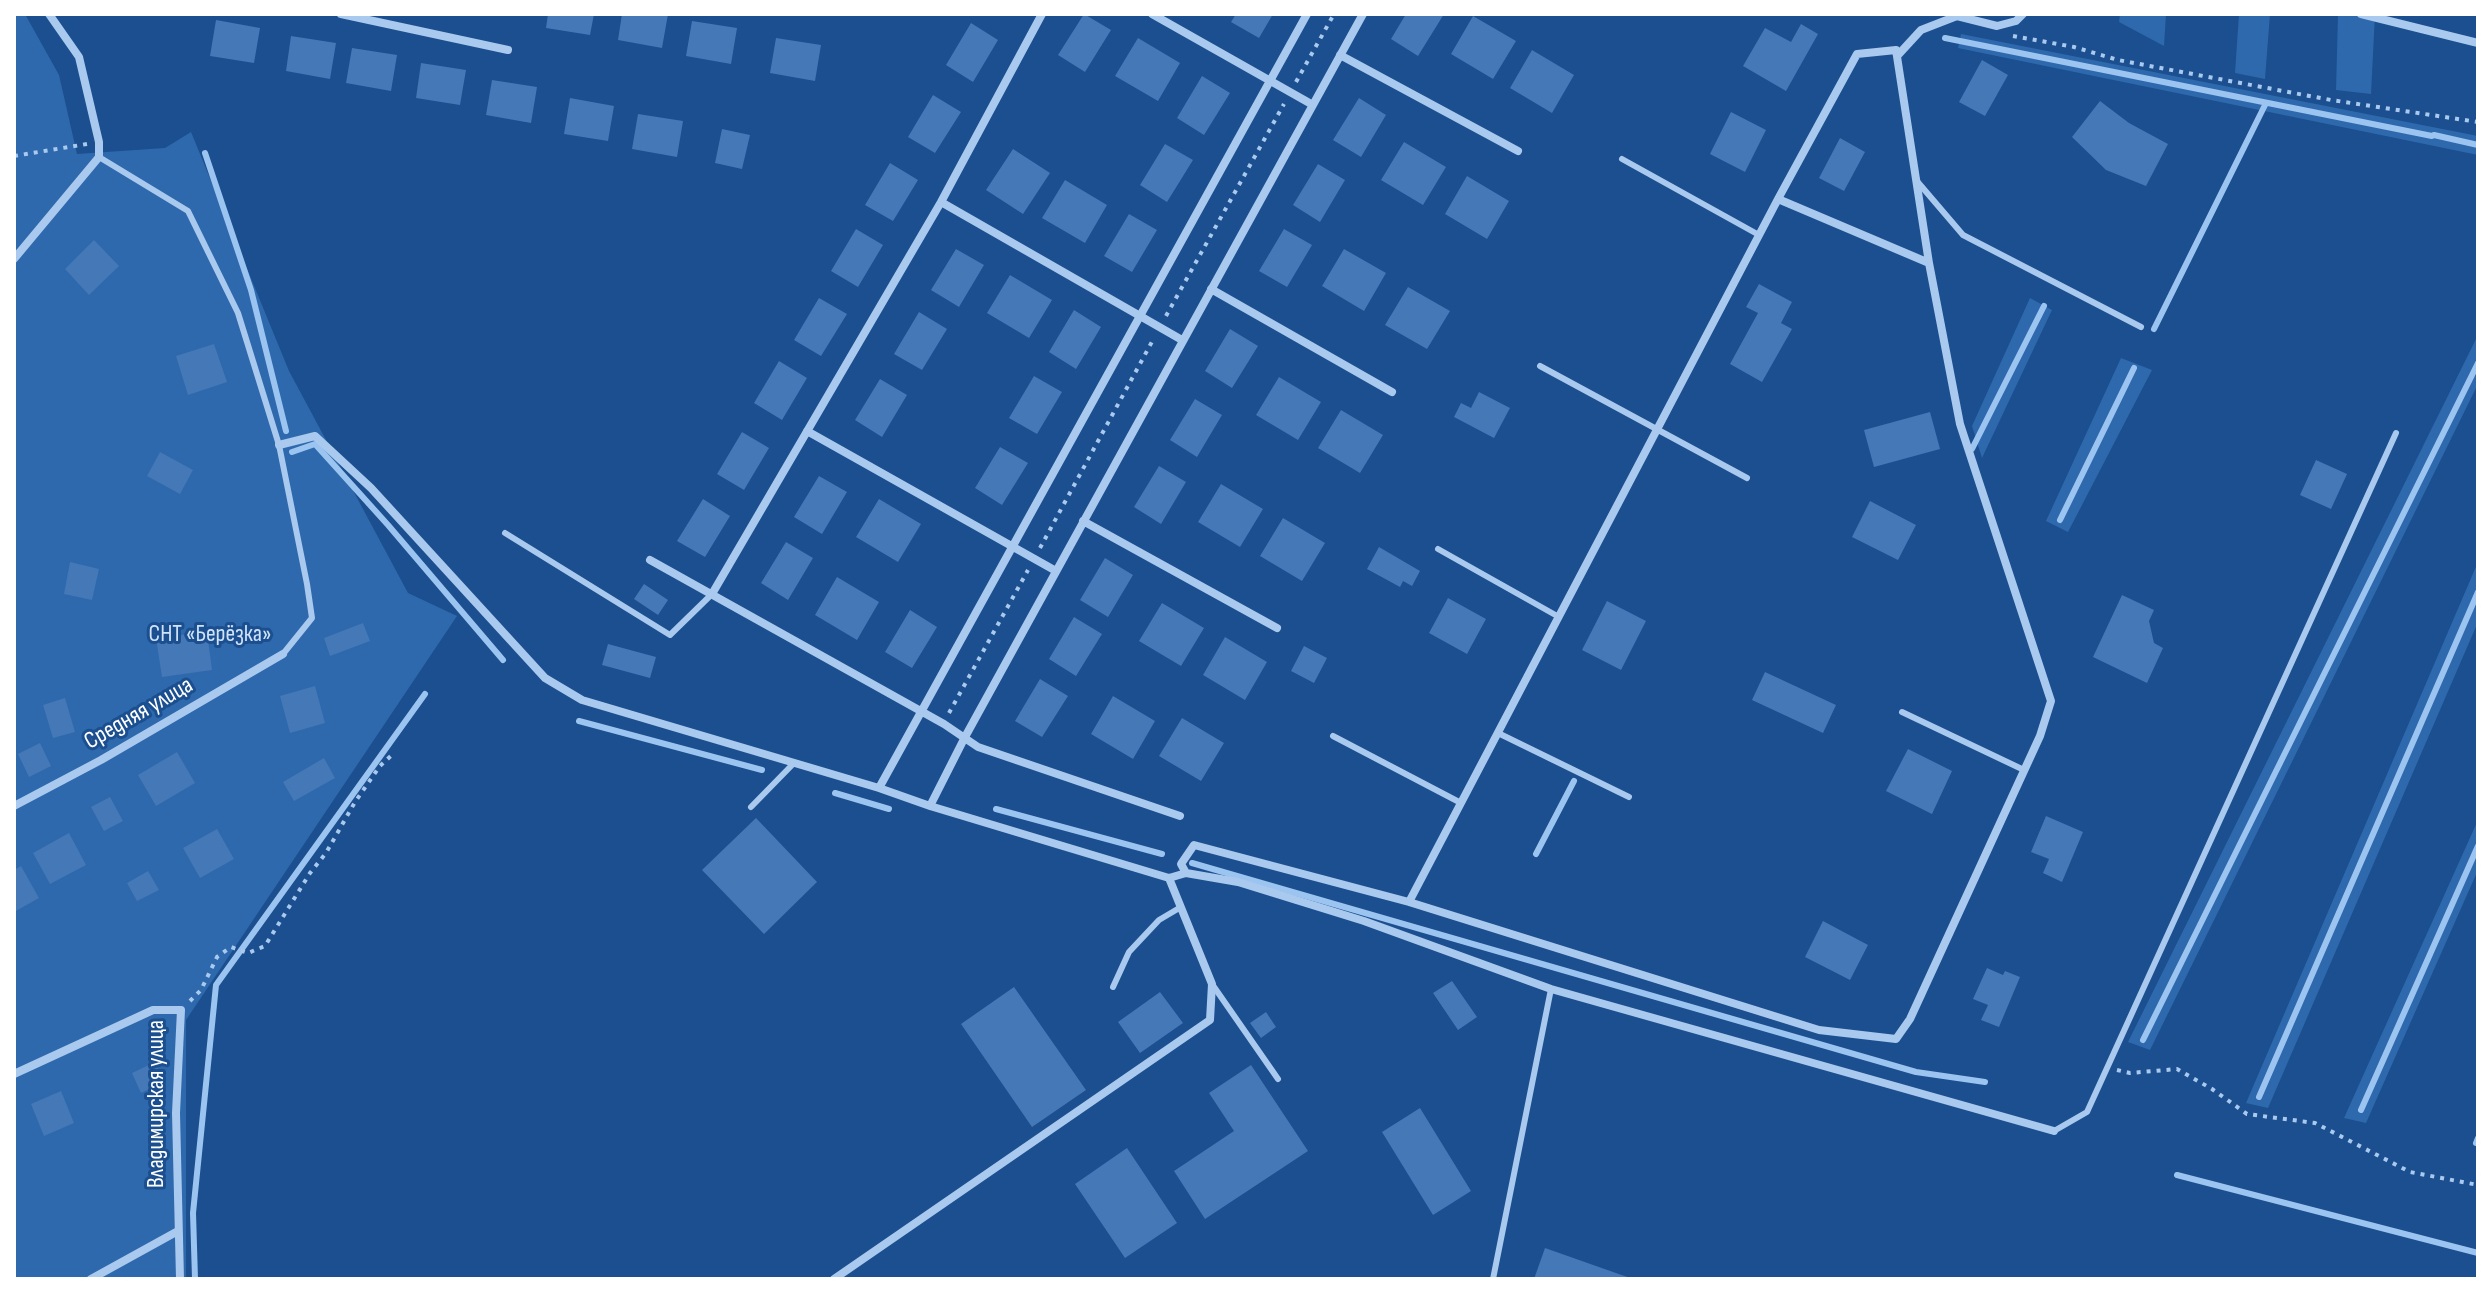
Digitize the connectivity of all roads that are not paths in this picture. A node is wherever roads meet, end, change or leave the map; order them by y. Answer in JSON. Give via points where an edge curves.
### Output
{"nodes":[{"id":1,"x":49,"y":14,"type":"edge"},
{"id":2,"x":341,"y":14,"type":"edge"},
{"id":3,"x":1042,"y":14,"type":"edge"},
{"id":4,"x":1152,"y":14,"type":"edge"},
{"id":5,"x":1307,"y":14,"type":"edge"},
{"id":6,"x":1363,"y":14,"type":"edge"},
{"id":7,"x":2023,"y":14,"type":"edge"},
{"id":8,"x":2361,"y":14,"type":"edge"},
{"id":9,"x":2478,"y":43,"type":"edge"},
{"id":10,"x":508,"y":50,"type":"dead end"},
{"id":11,"x":1340,"y":55,"type":"junction"},
{"id":12,"x":1898,"y":55,"type":"junction"},
{"id":13,"x":1269,"y":79,"type":"junction"},
{"id":14,"x":1313,"y":105,"type":"junction"},
{"id":15,"x":1518,"y":151,"type":"dead end"},
{"id":16,"x":99,"y":157,"type":"junction"},
{"id":17,"x":1622,"y":159,"type":"dead end"},
{"id":18,"x":1916,"y":180,"type":"junction"},
{"id":19,"x":1778,"y":199,"type":"junction"},
{"id":20,"x":941,"y":202,"type":"junction"},
{"id":21,"x":1759,"y":235,"type":"junction"},
{"id":22,"x":14,"y":259,"type":"edge"},
{"id":23,"x":1929,"y":263,"type":"junction"},
{"id":24,"x":1211,"y":289,"type":"junction"},
{"id":25,"x":1140,"y":315,"type":"junction"},
{"id":26,"x":2141,"y":327,"type":"dead end"},
{"id":27,"x":1182,"y":340,"type":"junction"},
{"id":28,"x":1540,"y":366,"type":"dead end"},
{"id":29,"x":1392,"y":392,"type":"dead end"},
{"id":30,"x":1657,"y":430,"type":"junction"},
{"id":31,"x":807,"y":431,"type":"junction"},
{"id":32,"x":2396,"y":433,"type":"dead end"},
{"id":33,"x":279,"y":445,"type":"junction"},
{"id":34,"x":1747,"y":478,"type":"dead end"},
{"id":35,"x":1083,"y":521,"type":"junction"},
{"id":36,"x":505,"y":533,"type":"dead end"},
{"id":37,"x":1013,"y":547,"type":"junction"},
{"id":38,"x":1438,"y":549,"type":"dead end"},
{"id":39,"x":650,"y":560,"type":"dead end"},
{"id":40,"x":1056,"y":571,"type":"junction"},
{"id":41,"x":712,"y":594,"type":"junction"},
{"id":42,"x":1559,"y":617,"type":"junction"},
{"id":43,"x":1277,"y":628,"type":"dead end"},
{"id":44,"x":283,"y":654,"type":"joint"},
{"id":45,"x":923,"y":712,"type":"junction"},
{"id":46,"x":1902,"y":712,"type":"dead end"},
{"id":47,"x":1498,"y":733,"type":"junction"},
{"id":48,"x":1333,"y":736,"type":"dead end"},
{"id":49,"x":965,"y":737,"type":"junction"},
{"id":50,"x":794,"y":763,"type":"junction"},
{"id":51,"x":2024,"y":770,"type":"junction"},
{"id":52,"x":879,"y":788,"type":"junction"},
{"id":53,"x":1629,"y":797,"type":"dead end"},
{"id":54,"x":1461,"y":803,"type":"junction"},
{"id":55,"x":14,"y":806,"type":"edge"},
{"id":56,"x":930,"y":806,"type":"junction"},
{"id":57,"x":751,"y":807,"type":"dead end"},
{"id":58,"x":1180,"y":816,"type":"dead end"},
{"id":59,"x":1186,"y":873,"type":"junction"},
{"id":60,"x":1169,"y":878,"type":"junction"},
{"id":61,"x":1409,"y":902,"type":"junction"},
{"id":62,"x":1181,"y":907,"type":"junction"},
{"id":63,"x":1212,"y":984,"type":"junction"},
{"id":64,"x":1113,"y":987,"type":"dead end"},
{"id":65,"x":1551,"y":989,"type":"junction"},
{"id":66,"x":14,"y":1074,"type":"edge"},
{"id":67,"x":1278,"y":1079,"type":"dead end"},
{"id":68,"x":2054,"y":1131,"type":"joint"},
{"id":69,"x":178,"y":1231,"type":"junction"},
{"id":70,"x":91,"y":1279,"type":"edge"},
{"id":71,"x":180,"y":1279,"type":"edge"},
{"id":72,"x":834,"y":1279,"type":"edge"},
{"id":73,"x":1493,"y":1279,"type":"edge"}],
"edges":[{"from":1,"to":16,"type":"street","via":[[79,57]]},
{"from":2,"to":10,"type":"street"},
{"from":3,"to":20,"type":"street"},
{"from":4,"to":13,"type":"street"},
{"from":5,"to":13,"type":"street"},
{"from":6,"to":11,"type":"street"},
{"from":7,"to":12,"type":"street","via":[[1997,26],[1957,16],[1921,30]]},
{"from":8,"to":9,"type":"street"},
{"from":11,"to":14,"type":"street"},
{"from":11,"to":15,"type":"street"},
{"from":12,"to":18,"type":"street"},
{"from":12,"to":19,"type":"street","via":[[1896,50],[1857,54]]},
{"from":13,"to":14,"type":"street"},
{"from":13,"to":25,"type":"street"},
{"from":14,"to":24,"type":"street"},
{"from":16,"to":22,"type":"street"},
{"from":16,"to":33,"type":"lane","via":[[188,211],[238,313]]},
{"from":17,"to":21,"type":"lane"},
{"from":18,"to":23,"type":"street"},
{"from":18,"to":26,"type":"lane","via":[[1963,235]]},
{"from":19,"to":21,"type":"street"},
{"from":19,"to":23,"type":"street"},
{"from":20,"to":25,"type":"street"},
{"from":20,"to":31,"type":"street"},
{"from":21,"to":30,"type":"street"},
{"from":23,"to":51,"type":"street","via":[[1960,424],[2051,701]]},
{"from":24,"to":27,"type":"street"},
{"from":24,"to":29,"type":"street"},
{"from":25,"to":27,"type":"street"},
{"from":25,"to":37,"type":"street"},
{"from":27,"to":35,"type":"street"},
{"from":28,"to":30,"type":"lane"},
{"from":30,"to":34,"type":"lane"},
{"from":30,"to":42,"type":"street"},
{"from":31,"to":37,"type":"street"},
{"from":31,"to":41,"type":"street"},
{"from":32,"to":68,"type":"lane","via":[[2087,1112]]},
{"from":33,"to":44,"type":"lane","via":[[312,618]]},
{"from":33,"to":50,"type":"street","via":[[315,436],[371,488],[545,678],[582,700]]},
{"from":35,"to":40,"type":"street"},
{"from":35,"to":43,"type":"street"},
{"from":36,"to":41,"type":"lane","via":[[670,635]]},
{"from":37,"to":40,"type":"street"},
{"from":37,"to":45,"type":"street"},
{"from":38,"to":42,"type":"lane"},
{"from":39,"to":41,"type":"street"},
{"from":40,"to":49,"type":"street"},
{"from":41,"to":45,"type":"street"},
{"from":42,"to":47,"type":"street"},
{"from":44,"to":55,"type":"street","name":"Средняя улица"},
{"from":45,"to":49,"type":"street"},
{"from":45,"to":52,"type":"street"},
{"from":46,"to":51,"type":"lane"},
{"from":47,"to":53,"type":"lane"},
{"from":47,"to":54,"type":"street"},
{"from":48,"to":54,"type":"lane"},
{"from":49,"to":56,"type":"street"},
{"from":49,"to":58,"type":"street","via":[[978,747]]},
{"from":50,"to":52,"type":"street"},
{"from":50,"to":57,"type":"lane"},
{"from":51,"to":61,"type":"street","via":[[1910,1019],[1896,1039],[1819,1030]]},
{"from":52,"to":56,"type":"street"},
{"from":54,"to":61,"type":"street"},
{"from":56,"to":60,"type":"street"},
{"from":59,"to":60,"type":"street"},
{"from":59,"to":61,"type":"street","via":[[1181,864],[1194,845]]},
{"from":59,"to":65,"type":"street","via":[[1238,882],[1364,921]]},
{"from":60,"to":62,"type":"street"},
{"from":62,"to":63,"type":"street"},
{"from":62,"to":64,"type":"lane","via":[[1159,920],[1129,952]]},
{"from":63,"to":67,"type":"lane"},
{"from":63,"to":72,"type":"street","via":[[1210,1020]]},
{"from":65,"to":68,"type":"street"},
{"from":65,"to":73,"type":"lane"},
{"from":66,"to":69,"type":"street","name":"Владимирская улица","via":[[153,1010],[181,1010]]},
{"from":69,"to":70,"type":"street"},
{"from":69,"to":71,"type":"street","name":"Владимирская улица"}]}
